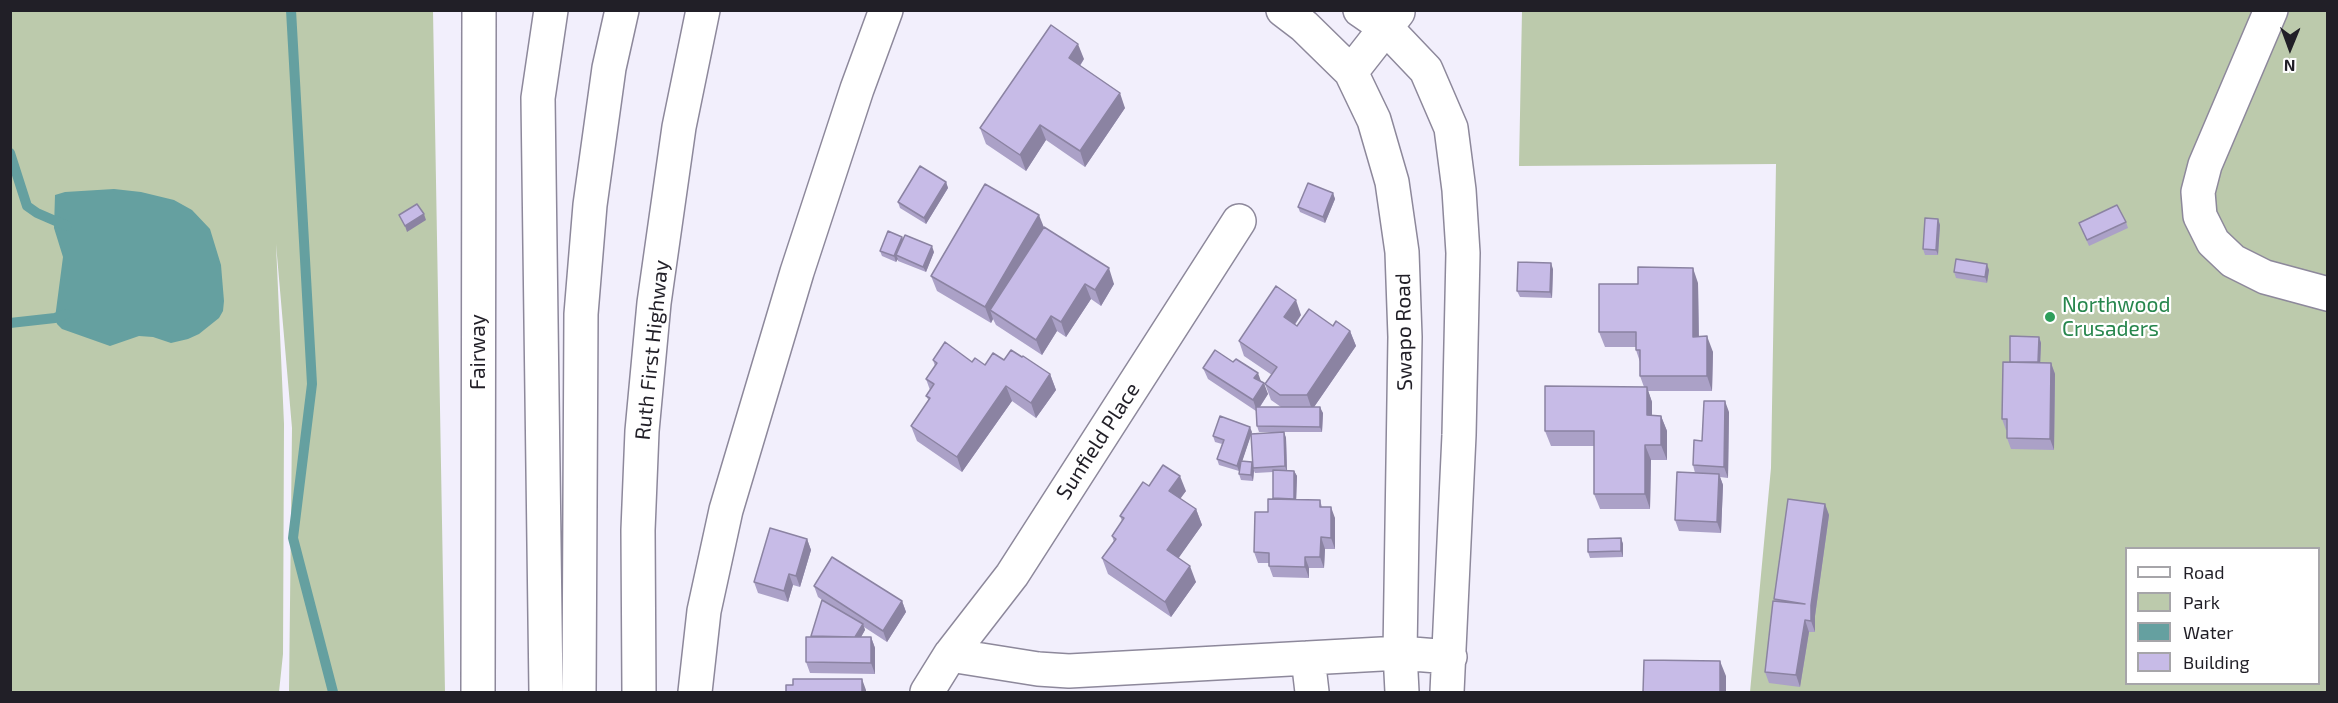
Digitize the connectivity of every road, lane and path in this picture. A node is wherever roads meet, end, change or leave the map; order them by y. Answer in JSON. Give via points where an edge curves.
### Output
{"nodes":[{"id":1,"x":479,"y":10,"type":"edge"},
{"id":2,"x":551,"y":10,"type":"edge"},
{"id":3,"x":622,"y":10,"type":"edge"},
{"id":4,"x":703,"y":10,"type":"edge"},
{"id":5,"x":886,"y":10,"type":"edge"},
{"id":6,"x":1283,"y":10,"type":"edge"},
{"id":7,"x":2271,"y":10,"type":"edge"},
{"id":8,"x":1381,"y":16,"type":"edge"},
{"id":9,"x":1351,"y":72,"type":"junction"},
{"id":10,"x":1239,"y":221,"type":"dead end"},
{"id":11,"x":2328,"y":294,"type":"edge"},
{"id":12,"x":1400,"y":653,"type":"junction"},
{"id":13,"x":950,"y":655,"type":"junction"},
{"id":14,"x":1450,"y":657,"type":"junction"},
{"id":15,"x":1308,"y":658,"type":"junction"},
{"id":16,"x":1038,"y":681,"type":"edge"},
{"id":17,"x":478,"y":693,"type":"edge"},
{"id":18,"x":546,"y":693,"type":"edge"},
{"id":19,"x":579,"y":693,"type":"edge"},
{"id":20,"x":639,"y":693,"type":"edge"},
{"id":21,"x":695,"y":693,"type":"edge"},
{"id":22,"x":927,"y":693,"type":"edge"},
{"id":23,"x":1312,"y":693,"type":"edge"},
{"id":24,"x":1402,"y":693,"type":"edge"},
{"id":25,"x":1447,"y":693,"type":"edge"}],
"edges":[{"from":1,"to":17,"type":"main road","name":"Fairway"},
{"from":2,"to":18,"type":"main road","via":[[538,98]]},
{"from":3,"to":19,"type":"main road","via":[[609,68],[591,194],[581,314]]},
{"from":4,"to":20,"type":"main road","name":"Ruth First Highway","via":[[679,127],[654,303],[642,431]]},
{"from":5,"to":21,"type":"main road","via":[[797,272],[726,510],[704,610]]},
{"from":6,"to":9,"type":"main road","name":"Swapo Road"},
{"from":7,"to":11,"type":"main road","via":[[2205,165],[2198,192],[2200,216],[2213,242],[2233,261],[2265,276]]},
{"from":8,"to":9,"type":"main road"},
{"from":8,"to":14,"type":"main road","via":[[1426,70],[1451,128],[1460,190],[1462,276]]},
{"from":9,"to":12,"type":"main road","name":"Swapo Road","via":[[1374,120],[1392,182],[1402,252],[1405,337]]},
{"from":10,"to":13,"type":"main road","name":"Sunfield Place","via":[[1012,576]]},
{"from":12,"to":14,"type":"main road"},
{"from":12,"to":15,"type":"main road"},
{"from":12,"to":24,"type":"main road","name":"Swapo Road"},
{"from":13,"to":16,"type":"main road"},
{"from":13,"to":22,"type":"main road","name":"Sunfield Place"},
{"from":14,"to":25,"type":"main road"},
{"from":15,"to":16,"type":"main road","via":[[1069,671]]},
{"from":15,"to":23,"type":"main road"}]}
